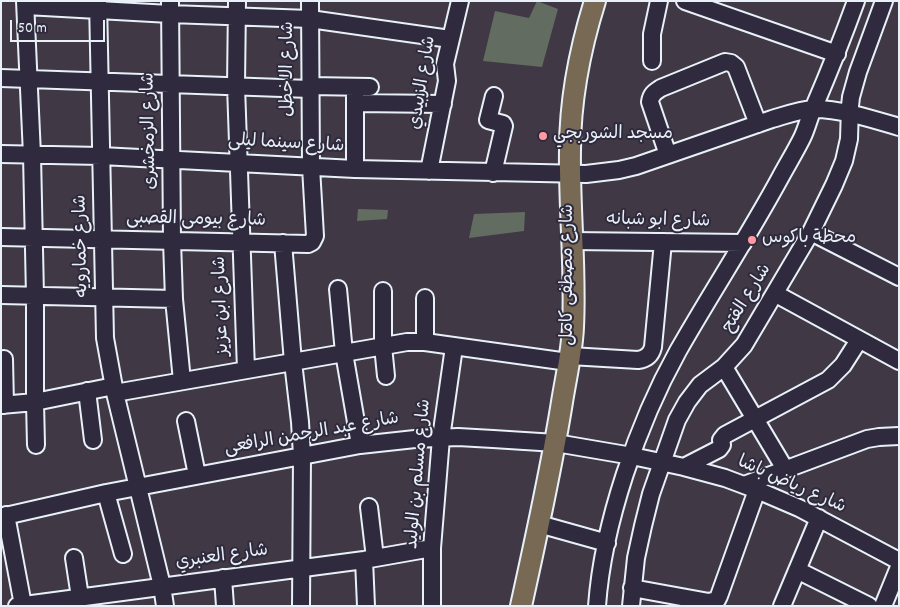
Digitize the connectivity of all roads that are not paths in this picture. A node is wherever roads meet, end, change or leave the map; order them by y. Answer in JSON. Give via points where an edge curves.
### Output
{"nodes":[{"id":1,"x":310,"y":1,"type":"edge"},
{"id":2,"x":460,"y":1,"type":"edge"},
{"id":3,"x":595,"y":1,"type":"edge"},
{"id":4,"x":659,"y":1,"type":"edge"},
{"id":5,"x":684,"y":1,"type":"edge"},
{"id":6,"x":856,"y":1,"type":"edge"},
{"id":7,"x":884,"y":1,"type":"edge"},
{"id":8,"x":26,"y":4,"type":"edge"},
{"id":9,"x":98,"y":6,"type":"edge"},
{"id":10,"x":170,"y":8,"type":"edge"},
{"id":11,"x":237,"y":9,"type":"edge"},
{"id":12,"x":310,"y":19,"type":"junction"},
{"id":13,"x":450,"y":39,"type":"junction"},
{"id":14,"x":837,"y":54,"type":"junction"},
{"id":15,"x":652,"y":61,"type":"dead end"},
{"id":16,"x":1,"y":78,"type":"edge"},
{"id":17,"x":29,"y":79,"type":"junction"},
{"id":18,"x":99,"y":81,"type":"junction"},
{"id":19,"x":170,"y":84,"type":"junction"},
{"id":20,"x":236,"y":86,"type":"junction"},
{"id":21,"x":310,"y":88,"type":"junction"},
{"id":22,"x":360,"y":92,"type":"junction"},
{"id":23,"x":494,"y":96,"type":"dead end"},
{"id":24,"x":444,"y":104,"type":"junction"},
{"id":25,"x":813,"y":109,"type":"junction"},
{"id":26,"x":850,"y":114,"type":"junction"},
{"id":27,"x":758,"y":124,"type":"junction"},
{"id":28,"x":899,"y":127,"type":"edge"},
{"id":29,"x":1,"y":154,"type":"edge"},
{"id":30,"x":32,"y":155,"type":"junction"},
{"id":31,"x":668,"y":155,"type":"junction"},
{"id":32,"x":101,"y":156,"type":"junction"},
{"id":33,"x":171,"y":160,"type":"junction"},
{"id":34,"x":239,"y":163,"type":"junction"},
{"id":35,"x":311,"y":166,"type":"junction"},
{"id":36,"x":355,"y":169,"type":"junction"},
{"id":37,"x":429,"y":171,"type":"junction"},
{"id":38,"x":493,"y":172,"type":"junction"},
{"id":39,"x":570,"y":174,"type":"junction"},
{"id":40,"x":811,"y":232,"type":"junction"},
{"id":41,"x":1,"y":237,"type":"edge"},
{"id":42,"x":33,"y":238,"type":"junction"},
{"id":43,"x":103,"y":239,"type":"junction"},
{"id":44,"x":172,"y":241,"type":"junction"},
{"id":45,"x":572,"y":241,"type":"junction"},
{"id":46,"x":241,"y":242,"type":"junction"},
{"id":47,"x":663,"y":242,"type":"junction"},
{"id":48,"x":283,"y":243,"type":"junction"},
{"id":49,"x":743,"y":243,"type":"junction"},
{"id":50,"x":899,"y":277,"type":"edge"},
{"id":51,"x":338,"y":289,"type":"dead end"},
{"id":52,"x":383,"y":291,"type":"dead end"},
{"id":53,"x":776,"y":294,"type":"junction"},
{"id":54,"x":1,"y":295,"type":"edge"},
{"id":55,"x":35,"y":296,"type":"junction"},
{"id":56,"x":104,"y":298,"type":"junction"},
{"id":57,"x":425,"y":298,"type":"dead end"},
{"id":58,"x":174,"y":299,"type":"junction"},
{"id":59,"x":859,"y":340,"type":"junction"},
{"id":60,"x":425,"y":342,"type":"junction"},
{"id":61,"x":383,"y":346,"type":"junction"},
{"id":62,"x":454,"y":347,"type":"junction"},
{"id":63,"x":344,"y":353,"type":"junction"},
{"id":64,"x":569,"y":359,"type":"junction"},
{"id":65,"x":4,"y":360,"type":"dead end"},
{"id":66,"x":899,"y":361,"type":"edge"},
{"id":67,"x":293,"y":362,"type":"junction"},
{"id":68,"x":724,"y":367,"type":"junction"},
{"id":69,"x":246,"y":370,"type":"junction"},
{"id":70,"x":386,"y":376,"type":"dead end"},
{"id":71,"x":182,"y":381,"type":"junction"},
{"id":72,"x":115,"y":390,"type":"junction"},
{"id":73,"x":88,"y":391,"type":"junction"},
{"id":74,"x":34,"y":402,"type":"junction"},
{"id":75,"x":3,"y":405,"type":"edge"},
{"id":76,"x":755,"y":419,"type":"junction"},
{"id":77,"x":186,"y":421,"type":"dead end"},
{"id":78,"x":899,"y":436,"type":"edge"},
{"id":79,"x":441,"y":438,"type":"junction"},
{"id":80,"x":93,"y":440,"type":"dead end"},
{"id":81,"x":556,"y":443,"type":"junction"},
{"id":82,"x":36,"y":445,"type":"dead end"},
{"id":83,"x":360,"y":445,"type":"junction"},
{"id":84,"x":302,"y":456,"type":"junction"},
{"id":85,"x":632,"y":456,"type":"junction"},
{"id":86,"x":661,"y":462,"type":"junction"},
{"id":87,"x":684,"y":467,"type":"junction"},
{"id":88,"x":785,"y":469,"type":"junction"},
{"id":89,"x":196,"y":475,"type":"junction"},
{"id":90,"x":139,"y":487,"type":"junction"},
{"id":91,"x":751,"y":487,"type":"junction"},
{"id":92,"x":106,"y":493,"type":"junction"},
{"id":93,"x":368,"y":507,"type":"dead end"},
{"id":94,"x":4,"y":516,"type":"edge"},
{"id":95,"x":819,"y":518,"type":"junction"},
{"id":96,"x":539,"y":524,"type":"junction"},
{"id":97,"x":607,"y":543,"type":"junction"},
{"id":98,"x":432,"y":548,"type":"junction"},
{"id":99,"x":123,"y":554,"type":"dead end"},
{"id":100,"x":74,"y":558,"type":"dead end"},
{"id":101,"x":370,"y":559,"type":"junction"},
{"id":102,"x":899,"y":561,"type":"edge"},
{"id":103,"x":899,"y":567,"type":"edge"},
{"id":104,"x":300,"y":568,"type":"junction"},
{"id":105,"x":797,"y":570,"type":"junction"},
{"id":106,"x":223,"y":578,"type":"junction"},
{"id":107,"x":162,"y":586,"type":"junction"},
{"id":108,"x":632,"y":588,"type":"junction"},
{"id":109,"x":80,"y":597,"type":"junction"},
{"id":110,"x":100,"y":600,"type":"edge"},
{"id":111,"x":29,"y":605,"type":"edge"},
{"id":112,"x":165,"y":606,"type":"edge"},
{"id":113,"x":225,"y":606,"type":"edge"},
{"id":114,"x":301,"y":606,"type":"edge"},
{"id":115,"x":366,"y":606,"type":"edge"},
{"id":116,"x":432,"y":606,"type":"edge"},
{"id":117,"x":521,"y":606,"type":"edge"},
{"id":118,"x":597,"y":606,"type":"edge"},
{"id":119,"x":631,"y":606,"type":"edge"},
{"id":120,"x":782,"y":606,"type":"edge"},
{"id":121,"x":869,"y":606,"type":"edge"},
{"id":122,"x":883,"y":606,"type":"edge"}],
"edges":[{"from":1,"to":12,"type":"street","name":"شارع الاخطل"},
{"from":2,"to":13,"type":"street","name":"شارع الزبيدي"},
{"from":3,"to":39,"type":"main road","name":"شارع مصطفى كامل","via":[[574,97]]},
{"from":4,"to":15,"type":"street","via":[[652,34]]},
{"from":5,"to":14,"type":"street"},
{"from":6,"to":14,"type":"street","name":"شارع الفتح"},
{"from":7,"to":26,"type":"street","name":"شارع الفتح","via":[[858,72]]},
{"from":8,"to":9,"type":"street"},
{"from":8,"to":17,"type":"street"},
{"from":9,"to":10,"type":"street"},
{"from":9,"to":18,"type":"street","name":"شارع خمارويه"},
{"from":10,"to":11,"type":"street"},
{"from":10,"to":19,"type":"street","name":"شارع الزمخشرى"},
{"from":11,"to":12,"type":"street"},
{"from":11,"to":20,"type":"street","name":"شارع ابن عزيز"},
{"from":12,"to":13,"type":"street"},
{"from":12,"to":21,"type":"street","name":"شارع الاخطل"},
{"from":13,"to":24,"type":"street","name":"شارع الزبيدي"},
{"from":14,"to":25,"type":"street","name":"شارع الفتح"},
{"from":16,"to":17,"type":"street"},
{"from":17,"to":18,"type":"street"},
{"from":17,"to":30,"type":"street"},
{"from":18,"to":19,"type":"street"},
{"from":18,"to":32,"type":"street","name":"شارع خمارويه"},
{"from":19,"to":20,"type":"street"},
{"from":19,"to":33,"type":"street","name":"شارع الزمخشرى"},
{"from":20,"to":21,"type":"street"},
{"from":20,"to":34,"type":"street","name":"شارع ابن عزيز"},
{"from":21,"to":22,"type":"street"},
{"from":21,"to":35,"type":"street","name":"شارع الاخطل"},
{"from":22,"to":24,"type":"street"},
{"from":22,"to":36,"type":"street"},
{"from":23,"to":38,"type":"street","via":[[488,120],[504,126]]},
{"from":24,"to":37,"type":"street","name":"شارع الزبيدي"},
{"from":25,"to":26,"type":"street","name":"شارع سينما ليلى"},
{"from":25,"to":27,"type":"street","name":"شارع سينما ليلى"},
{"from":25,"to":49,"type":"street","name":"شارع الفتح","via":[[802,138]]},
{"from":26,"to":28,"type":"street","name":"شارع سينما ليلى"},
{"from":26,"to":40,"type":"street","name":"شارع الفتح","via":[[844,161]]},
{"from":27,"to":31,"type":"street","name":"شارع سينما ليلى"},
{"from":27,"to":31,"type":"street","via":[[736,67],[725,62],[661,88],[652,95],[650,102]]},
{"from":29,"to":30,"type":"street","name":"شارع سينما ليلى"},
{"from":30,"to":32,"type":"street","name":"شارع سينما ليلى"},
{"from":30,"to":42,"type":"street"},
{"from":31,"to":39,"type":"street","name":"شارع سينما ليلى","via":[[620,170]]},
{"from":32,"to":33,"type":"street","name":"شارع سينما ليلى"},
{"from":32,"to":43,"type":"street","name":"شارع خمارويه"},
{"from":33,"to":34,"type":"street","name":"شارع سينما ليلى"},
{"from":33,"to":44,"type":"street","name":"شارع الزمخشرى"},
{"from":34,"to":35,"type":"street","name":"شارع سينما ليلى"},
{"from":34,"to":46,"type":"street","name":"شارع ابن عزيز"},
{"from":35,"to":36,"type":"street","name":"شارع سينما ليلى"},
{"from":35,"to":48,"type":"street","name":"شارع بيومى القصبى","via":[[315,236],[308,244]]},
{"from":36,"to":37,"type":"street","name":"شارع سينما ليلى"},
{"from":37,"to":38,"type":"street","name":"شارع سينما ليلى"},
{"from":38,"to":39,"type":"street","name":"شارع سينما ليلى"},
{"from":39,"to":45,"type":"main road","name":"شارع مصطفى كامل"},
{"from":40,"to":50,"type":"street"},
{"from":40,"to":53,"type":"street","name":"شارع الفتح"},
{"from":41,"to":42,"type":"street","name":"شارع بيومى القصبى"},
{"from":42,"to":43,"type":"street","name":"شارع بيومى القصبى"},
{"from":42,"to":55,"type":"street"},
{"from":43,"to":44,"type":"street","name":"شارع بيومى القصبى"},
{"from":43,"to":56,"type":"street","name":"شارع خمارويه"},
{"from":44,"to":46,"type":"street","name":"شارع بيومى القصبى"},
{"from":44,"to":58,"type":"street","name":"شارع الزمخشرى"},
{"from":45,"to":47,"type":"street","name":"شارع ابو شبانه"},
{"from":45,"to":64,"type":"main road","name":"شارع مصطفى كامل","via":[[573,328]]},
{"from":46,"to":48,"type":"street","name":"شارع بيومى القصبى"},
{"from":46,"to":69,"type":"street","name":"شارع ابن عزيز"},
{"from":47,"to":49,"type":"street","name":"شارع ابو شبانه"},
{"from":47,"to":64,"type":"street","via":[[650,355],[638,360]]},
{"from":48,"to":67,"type":"street"},
{"from":49,"to":85,"type":"street","name":"شارع الفتح","via":[[677,353]]},
{"from":51,"to":63,"type":"street"},
{"from":52,"to":61,"type":"street"},
{"from":53,"to":59,"type":"street"},
{"from":53,"to":68,"type":"street","name":"شارع الفتح","via":[[744,345]]},
{"from":54,"to":55,"type":"street"},
{"from":55,"to":56,"type":"street"},
{"from":55,"to":74,"type":"street"},
{"from":56,"to":58,"type":"street"},
{"from":56,"to":72,"type":"street","name":"شارع خمارويه","via":[[105,338]]},
{"from":57,"to":60,"type":"street"},
{"from":58,"to":71,"type":"street","name":"شارع الزمخشرى"},
{"from":59,"to":66,"type":"street"},
{"from":59,"to":76,"type":"street","via":[[844,365],[832,376]]},
{"from":60,"to":61,"type":"street"},
{"from":60,"to":62,"type":"street"},
{"from":61,"to":63,"type":"street"},
{"from":61,"to":70,"type":"street"},
{"from":62,"to":64,"type":"street"},
{"from":62,"to":79,"type":"street","name":"شارع مسلم بن الوليد"},
{"from":63,"to":67,"type":"street"},
{"from":63,"to":83,"type":"street"},
{"from":64,"to":81,"type":"main road","name":"شارع مصطفى كامل"},
{"from":65,"to":75,"type":"street"},
{"from":67,"to":69,"type":"street"},
{"from":67,"to":84,"type":"street"},
{"from":68,"to":76,"type":"street"},
{"from":68,"to":86,"type":"street","name":"شارع الفتح","via":[[694,391],[677,420]]},
{"from":69,"to":71,"type":"street"},
{"from":71,"to":72,"type":"street"},
{"from":72,"to":73,"type":"street"},
{"from":72,"to":90,"type":"street","name":"شارع خمارويه"},
{"from":73,"to":74,"type":"street"},
{"from":73,"to":80,"type":"street"},
{"from":74,"to":75,"type":"street"},
{"from":74,"to":82,"type":"street"},
{"from":76,"to":87,"type":"street","via":[[723,436],[719,449]]},
{"from":76,"to":88,"type":"street"},
{"from":77,"to":89,"type":"street"},
{"from":78,"to":88,"type":"street","via":[[867,439]]},
{"from":79,"to":81,"type":"street","name":"شارع عبد الرحمن الرافعى"},
{"from":79,"to":83,"type":"street","name":"شارع عبد الرحمن الرافعى"},
{"from":79,"to":98,"type":"street","name":"شارع مسلم بن الوليد"},
{"from":81,"to":85,"type":"street","name":"شارع عبد الرحمن الرافعى"},
{"from":81,"to":96,"type":"main road","name":"شارع مصطفى كامل"},
{"from":83,"to":84,"type":"street","name":"شارع عبد الرحمن الرافعى"},
{"from":84,"to":89,"type":"street","name":"شارع عبد الرحمن الرافعى"},
{"from":84,"to":104,"type":"street"},
{"from":85,"to":86,"type":"street","name":"شارع رياض باشا"},
{"from":85,"to":97,"type":"street","name":"شارع الفتح"},
{"from":86,"to":87,"type":"street","name":"شارع رياض باشا"},
{"from":86,"to":108,"type":"street","name":"شارع الفتح","via":[[643,526]]},
{"from":87,"to":91,"type":"street","name":"شارع رياض باشا"},
{"from":88,"to":91,"type":"street"},
{"from":89,"to":90,"type":"street","name":"شارع عبد الرحمن الرافعى"},
{"from":90,"to":92,"type":"street","name":"شارع عبد الرحمن الرافعى"},
{"from":90,"to":107,"type":"street","name":"شارع خمارويه"},
{"from":91,"to":95,"type":"street","name":"شارع رياض باشا"},
{"from":91,"to":108,"type":"street","via":[[717,600],[709,602]]},
{"from":92,"to":94,"type":"street","name":"شارع عبد الرحمن الرافعى"},
{"from":92,"to":99,"type":"street"},
{"from":93,"to":101,"type":"street"},
{"from":94,"to":111,"type":"street"},
{"from":95,"to":102,"type":"street","name":"شارع رياض باشا"},
{"from":95,"to":105,"type":"street"},
{"from":96,"to":97,"type":"street"},
{"from":96,"to":117,"type":"main road","name":"شارع مصطفى كامل"},
{"from":97,"to":118,"type":"street","name":"شارع الفتح"},
{"from":98,"to":101,"type":"street","name":"شارع العنبري"},
{"from":98,"to":116,"type":"street","name":"شارع مسلم بن الوليد"},
{"from":100,"to":109,"type":"street"},
{"from":101,"to":104,"type":"street","name":"شارع العنبري"},
{"from":101,"to":115,"type":"street"},
{"from":103,"to":122,"type":"street"},
{"from":104,"to":106,"type":"street","name":"شارع العنبري"},
{"from":104,"to":114,"type":"street"},
{"from":105,"to":120,"type":"street"},
{"from":105,"to":121,"type":"street"},
{"from":106,"to":107,"type":"street","name":"شارع العنبري"},
{"from":106,"to":113,"type":"street"},
{"from":107,"to":110,"type":"street","name":"شارع العنبري"},
{"from":107,"to":112,"type":"street","name":"شارع خمارويه"},
{"from":108,"to":119,"type":"street","name":"شارع الفتح"},
{"from":109,"to":110,"type":"street","name":"شارع العنبري"},
{"from":109,"to":111,"type":"street","name":"شارع العنبري"}]}
